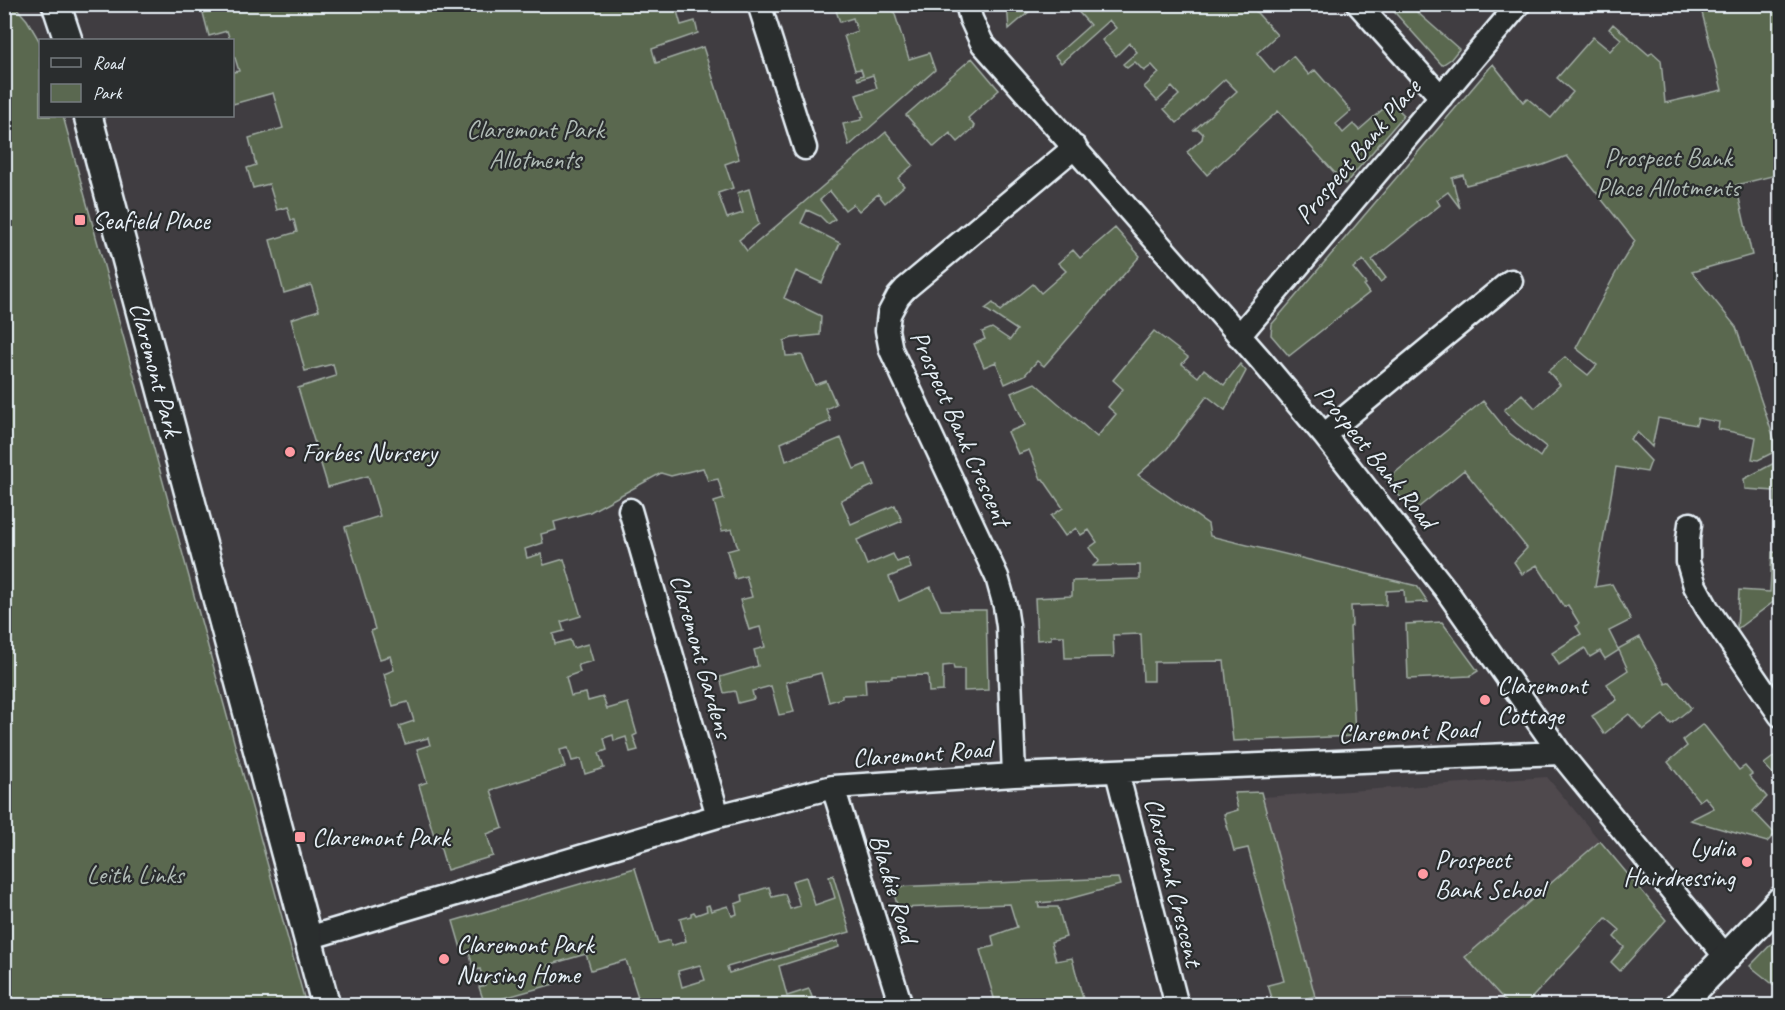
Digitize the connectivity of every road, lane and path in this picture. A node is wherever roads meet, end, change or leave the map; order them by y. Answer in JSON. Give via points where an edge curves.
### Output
{"nodes":[{"id":1,"x":56,"y":4,"type":"edge"},
{"id":2,"x":759,"y":4,"type":"edge"},
{"id":3,"x":967,"y":4,"type":"edge"},
{"id":4,"x":1358,"y":4,"type":"edge"},
{"id":5,"x":1519,"y":4,"type":"edge"},
{"id":6,"x":68,"y":39,"type":"edge"},
{"id":7,"x":1441,"y":97,"type":"junction"},
{"id":8,"x":88,"y":117,"type":"edge"},
{"id":9,"x":1075,"y":147,"type":"junction"},
{"id":10,"x":805,"y":148,"type":"dead end"},
{"id":11,"x":1511,"y":280,"type":"dead end"},
{"id":12,"x":1239,"y":336,"type":"junction"},
{"id":13,"x":1324,"y":435,"type":"junction"},
{"id":14,"x":630,"y":510,"type":"dead end"},
{"id":15,"x":1690,"y":524,"type":"dead end"},
{"id":16,"x":1780,"y":715,"type":"edge"},
{"id":17,"x":1560,"y":753,"type":"junction"},
{"id":18,"x":1117,"y":772,"type":"junction"},
{"id":19,"x":1014,"y":775,"type":"junction"},
{"id":20,"x":833,"y":787,"type":"junction"},
{"id":21,"x":718,"y":816,"type":"junction"},
{"id":22,"x":1780,"y":901,"type":"edge"},
{"id":23,"x":308,"y":938,"type":"junction"},
{"id":24,"x":1726,"y":957,"type":"junction"},
{"id":25,"x":326,"y":1005,"type":"edge"},
{"id":26,"x":901,"y":1005,"type":"edge"},
{"id":27,"x":1177,"y":1005,"type":"edge"},
{"id":28,"x":1679,"y":1005,"type":"edge"}],
"edges":[{"from":1,"to":6,"type":"street"},
{"from":2,"to":10,"type":"street"},
{"from":3,"to":9,"type":"street","name":"Prospect Bank Road","via":[[982,43]]},
{"from":4,"to":7,"type":"street"},
{"from":5,"to":7,"type":"street","name":"Prospect Bank Place"},
{"from":7,"to":12,"type":"street","name":"Prospect Bank Place"},
{"from":8,"to":23,"type":"street","name":"Claremont Park"},
{"from":9,"to":12,"type":"street","name":"Prospect Bank Road"},
{"from":9,"to":19,"type":"street","name":"Prospect Bank Crescent","via":[[905,289],[888,322],[891,350],[1000,587],[1008,626]]},
{"from":11,"to":13,"type":"street"},
{"from":12,"to":13,"type":"street","name":"Prospect Bank Road"},
{"from":13,"to":17,"type":"street","name":"Prospect Bank Road","via":[[1446,590]]},
{"from":14,"to":21,"type":"street","name":"Claremont Gardens"},
{"from":15,"to":16,"type":"street","via":[[1688,562],[1700,597]]},
{"from":17,"to":18,"type":"street","name":"Claremont Road"},
{"from":17,"to":24,"type":"street","name":"Prospect Bank Road"},
{"from":18,"to":19,"type":"street","name":"Claremont Road"},
{"from":18,"to":27,"type":"street","name":"Clarebank Crescent"},
{"from":19,"to":20,"type":"street","name":"Claremont Road"},
{"from":20,"to":21,"type":"street","name":"Claremont Road"},
{"from":20,"to":26,"type":"street","name":"Blackie Road"},
{"from":21,"to":23,"type":"street","name":"Claremont Road"},
{"from":22,"to":24,"type":"street"},
{"from":23,"to":25,"type":"street","name":"Claremont Park"},
{"from":24,"to":28,"type":"street"}]}
